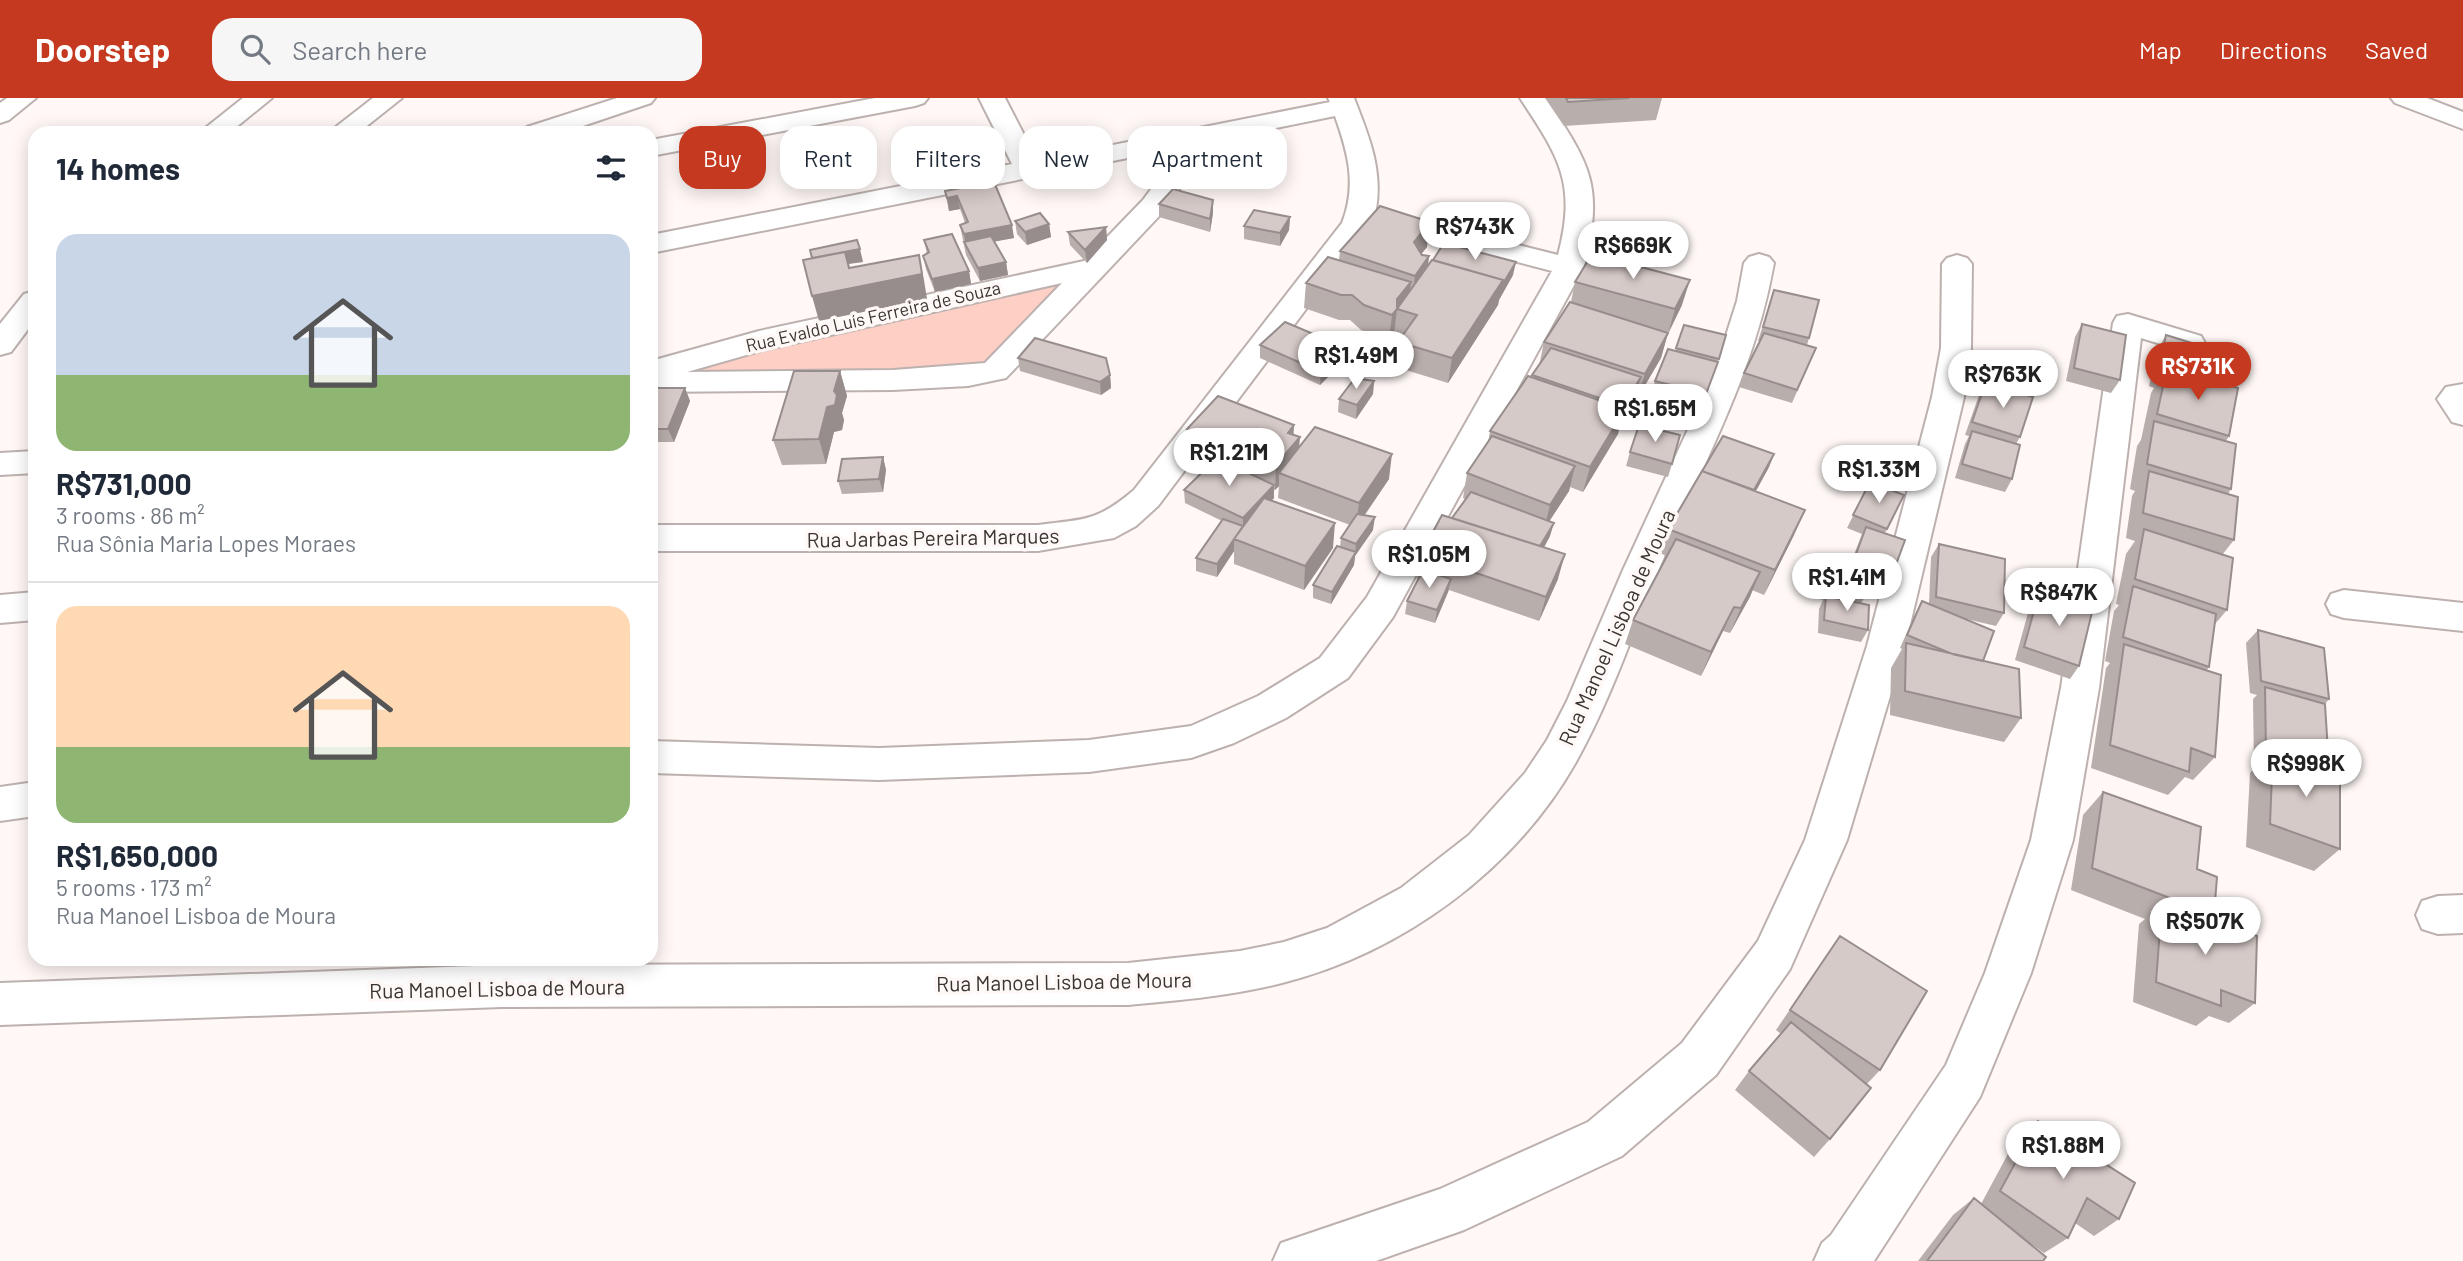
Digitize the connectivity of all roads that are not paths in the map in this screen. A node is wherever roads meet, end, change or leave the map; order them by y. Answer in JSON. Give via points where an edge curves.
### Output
{"nodes":[{"id":1,"x":23,"y":98,"type":"edge"},
{"id":2,"x":259,"y":98,"type":"edge"},
{"id":3,"x":389,"y":98,"type":"edge"},
{"id":4,"x":642,"y":98,"type":"edge"},
{"id":5,"x":915,"y":98,"type":"edge"},
{"id":6,"x":992,"y":98,"type":"edge"},
{"id":7,"x":1533,"y":98,"type":"edge"},
{"id":8,"x":2404,"y":98,"type":"edge"},
{"id":9,"x":1342,"y":102,"type":"edge"},
{"id":10,"x":0,"y":115,"type":"edge"},
{"id":11,"x":2463,"y":121,"type":"edge"},
{"id":12,"x":221,"y":126,"type":"edge"},
{"id":13,"x":351,"y":126,"type":"edge"},
{"id":14,"x":557,"y":126,"type":"edge"},
{"id":15,"x":1237,"y":126,"type":"edge"},
{"id":16,"x":658,"y":147,"type":"edge"},
{"id":17,"x":1019,"y":151,"type":"edge"},
{"id":18,"x":1019,"y":171,"type":"edge"},
{"id":19,"x":1165,"y":189,"type":"edge"},
{"id":20,"x":1362,"y":213,"type":"junction"},
{"id":21,"x":658,"y":243,"type":"edge"},
{"id":22,"x":1759,"y":263,"type":"dead end"},
{"id":23,"x":1956,"y":264,"type":"dead end"},
{"id":24,"x":1097,"y":267,"type":"junction"},
{"id":25,"x":1569,"y":267,"type":"junction"},
{"id":26,"x":28,"y":312,"type":"edge"},
{"id":27,"x":15,"y":333,"type":"edge"},
{"id":28,"x":2190,"y":343,"type":"edge"},
{"id":29,"x":658,"y":370,"type":"edge"},
{"id":30,"x":658,"y":382,"type":"edge"},
{"id":31,"x":28,"y":462,"type":"edge"},
{"id":32,"x":0,"y":464,"type":"edge"},
{"id":33,"x":658,"y":538,"type":"edge"},
{"id":34,"x":2344,"y":604,"type":"dead end"},
{"id":35,"x":28,"y":607,"type":"edge"},
{"id":36,"x":0,"y":609,"type":"edge"},
{"id":37,"x":2463,"y":617,"type":"edge"},
{"id":38,"x":658,"y":757,"type":"edge"},
{"id":39,"x":28,"y":800,"type":"edge"},
{"id":40,"x":0,"y":804,"type":"edge"},
{"id":41,"x":446,"y":973,"type":"edge"},
{"id":42,"x":0,"y":1004,"type":"edge"},
{"id":43,"x":1299,"y":1261,"type":"edge"},
{"id":44,"x":1840,"y":1261,"type":"edge"}],
"edges":[{"from":1,"to":10,"type":"street"},
{"from":2,"to":12,"type":"street"},
{"from":3,"to":13,"type":"street"},
{"from":4,"to":14,"type":"street"},
{"from":5,"to":16,"type":"street"},
{"from":6,"to":17,"type":"street"},
{"from":7,"to":25,"type":"street","via":[[1557,134],[1579,187],[1579,218]]},
{"from":8,"to":11,"type":"street"},
{"from":9,"to":15,"type":"street"},
{"from":9,"to":20,"type":"street","name":"Rua Jarbas Pereira Marques","via":[[1365,166]]},
{"from":18,"to":21,"type":"street"},
{"from":19,"to":24,"type":"street","name":"Rua Evaldo Luís Ferreira de Souza"},
{"from":20,"to":25,"type":"street"},
{"from":20,"to":33,"type":"street","name":"Rua Jarbas Pereira Marques","via":[[1146,498],[1102,529],[1038,538]]},
{"from":22,"to":41,"type":"street","name":"Rua Manoel Lisboa de Moura","via":[[1737,359],[1640,571],[1584,709],[1560,754],[1522,807],[1486,843],[1455,872],[1393,915],[1306,956],[1210,978],[1128,984]]},
{"from":23,"to":43,"type":"street","via":[[1956,348],[1948,397],[1890,634],[1826,840],[1774,955],[1699,1059],[1605,1139],[1447,1212]]},
{"from":24,"to":29,"type":"street","name":"Rua Evaldo Luís Ferreira de Souza","via":[[759,341]]},
{"from":24,"to":30,"type":"street","name":"Rua Evaldo Luís Ferreira de Souza","via":[[1002,367],[983,375]]},
{"from":25,"to":38,"type":"street","via":[[1380,607],[1334,668],[1272,707],[1191,742],[1088,756],[879,764]]},
{"from":26,"to":27,"type":"street"},
{"from":28,"to":44,"type":"street","via":[[2128,323],[2080,688],[2052,839],[2008,973],[1963,1081]]},
{"from":31,"to":32,"type":"street"},
{"from":34,"to":37,"type":"street"},
{"from":35,"to":36,"type":"street"},
{"from":39,"to":40,"type":"street"},
{"from":41,"to":42,"type":"street","name":"Rua Manoel Lisboa de Moura"}]}
